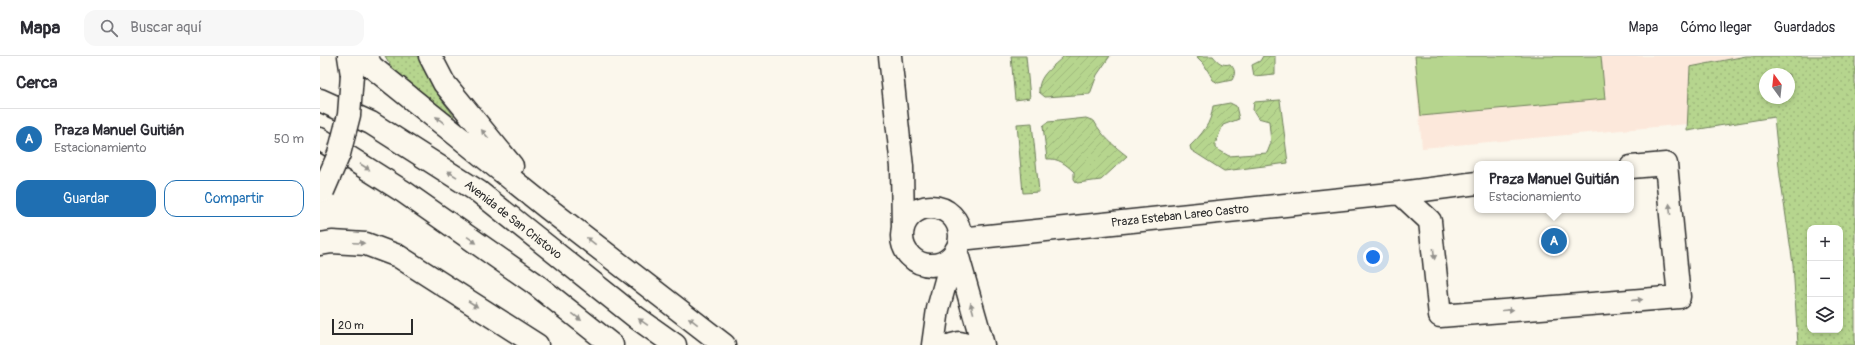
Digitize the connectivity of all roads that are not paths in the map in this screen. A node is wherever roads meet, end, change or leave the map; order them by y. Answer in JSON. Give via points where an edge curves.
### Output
{"nodes":[{"id":1,"x":365,"y":56,"type":"edge"},
{"id":2,"x":430,"y":56,"type":"edge"},
{"id":3,"x":890,"y":56,"type":"edge"},
{"id":4,"x":350,"y":65,"type":"edge"},
{"id":5,"x":320,"y":100,"type":"edge"},
{"id":6,"x":320,"y":139,"type":"edge"},
{"id":7,"x":902,"y":167,"type":"junction"},
{"id":8,"x":1634,"y":168,"type":"edge"},
{"id":9,"x":1474,"y":183,"type":"edge"},
{"id":10,"x":1452,"y":186,"type":"junction"},
{"id":11,"x":322,"y":193,"type":"edge"},
{"id":12,"x":1400,"y":193,"type":"junction"},
{"id":13,"x":546,"y":207,"type":"junction"},
{"id":14,"x":936,"y":208,"type":"junction"},
{"id":15,"x":1430,"y":221,"type":"junction"},
{"id":16,"x":903,"y":229,"type":"junction"},
{"id":17,"x":320,"y":244,"type":"edge"},
{"id":18,"x":956,"y":248,"type":"junction"},
{"id":19,"x":918,"y":262,"type":"junction"},
{"id":20,"x":938,"y":309,"type":"junction"},
{"id":21,"x":537,"y":345,"type":"edge"},
{"id":22,"x":612,"y":345,"type":"edge"},
{"id":23,"x":675,"y":345,"type":"edge"},
{"id":24,"x":724,"y":345,"type":"edge"},
{"id":25,"x":933,"y":345,"type":"edge"},
{"id":26,"x":952,"y":345,"type":"edge"},
{"id":27,"x":967,"y":345,"type":"edge"},
{"id":28,"x":983,"y":345,"type":"edge"}],
"edges":[{"from":13,"to":1,"type":"main road","one_way":true,"via":[[372,67]]},
{"from":13,"to":2,"type":"main road","one_way":true,"via":[[444,83]]},
{"from":3,"to":7,"type":"main road"},
{"from":4,"to":11,"type":"main road","bridge":true,"via":[[347,123],[339,154]]},
{"from":23,"to":5,"type":"main road","name":"Avenida de San Cristovo","one_way":true,"via":[[637,318],[479,192],[371,123]]},
{"from":6,"to":22,"type":"main road","one_way":true,"via":[[404,192],[534,283]]},
{"from":7,"to":14,"type":"main road","via":[[910,186]]},
{"from":7,"to":16,"type":"main road"},
{"from":15,"to":8,"type":"main road","one_way":true,"via":[[1440,316],[1679,296],[1666,164]]},
{"from":9,"to":10,"type":"main road","name":"Praza Esteban Lareo Castro"},
{"from":10,"to":12,"type":"main road","name":"Praza Esteban Lareo Castro"},
{"from":10,"to":15,"type":"main road"},
{"from":12,"to":15,"type":"main road"},
{"from":12,"to":18,"type":"main road","name":"Praza Esteban Lareo Castro"},
{"from":24,"to":13,"type":"main road","one_way":true},
{"from":14,"to":16,"type":"main road","via":[[915,212],[906,221]]},
{"from":14,"to":18,"type":"main road","via":[[944,211],[956,222]]},
{"from":16,"to":19,"type":"main road","via":[[904,248],[910,257]]},
{"from":17,"to":21,"type":"main road","one_way":true,"via":[[366,244],[398,256]]},
{"from":18,"to":19,"type":"main road","via":[[946,261],[936,265]]},
{"from":18,"to":20,"type":"main road"},
{"from":28,"to":18,"type":"main road","one_way":true},
{"from":19,"to":20,"type":"main road","via":[[934,288]]},
{"from":20,"to":25,"type":"main road"},
{"from":26,"to":27,"type":"main road"}]}
